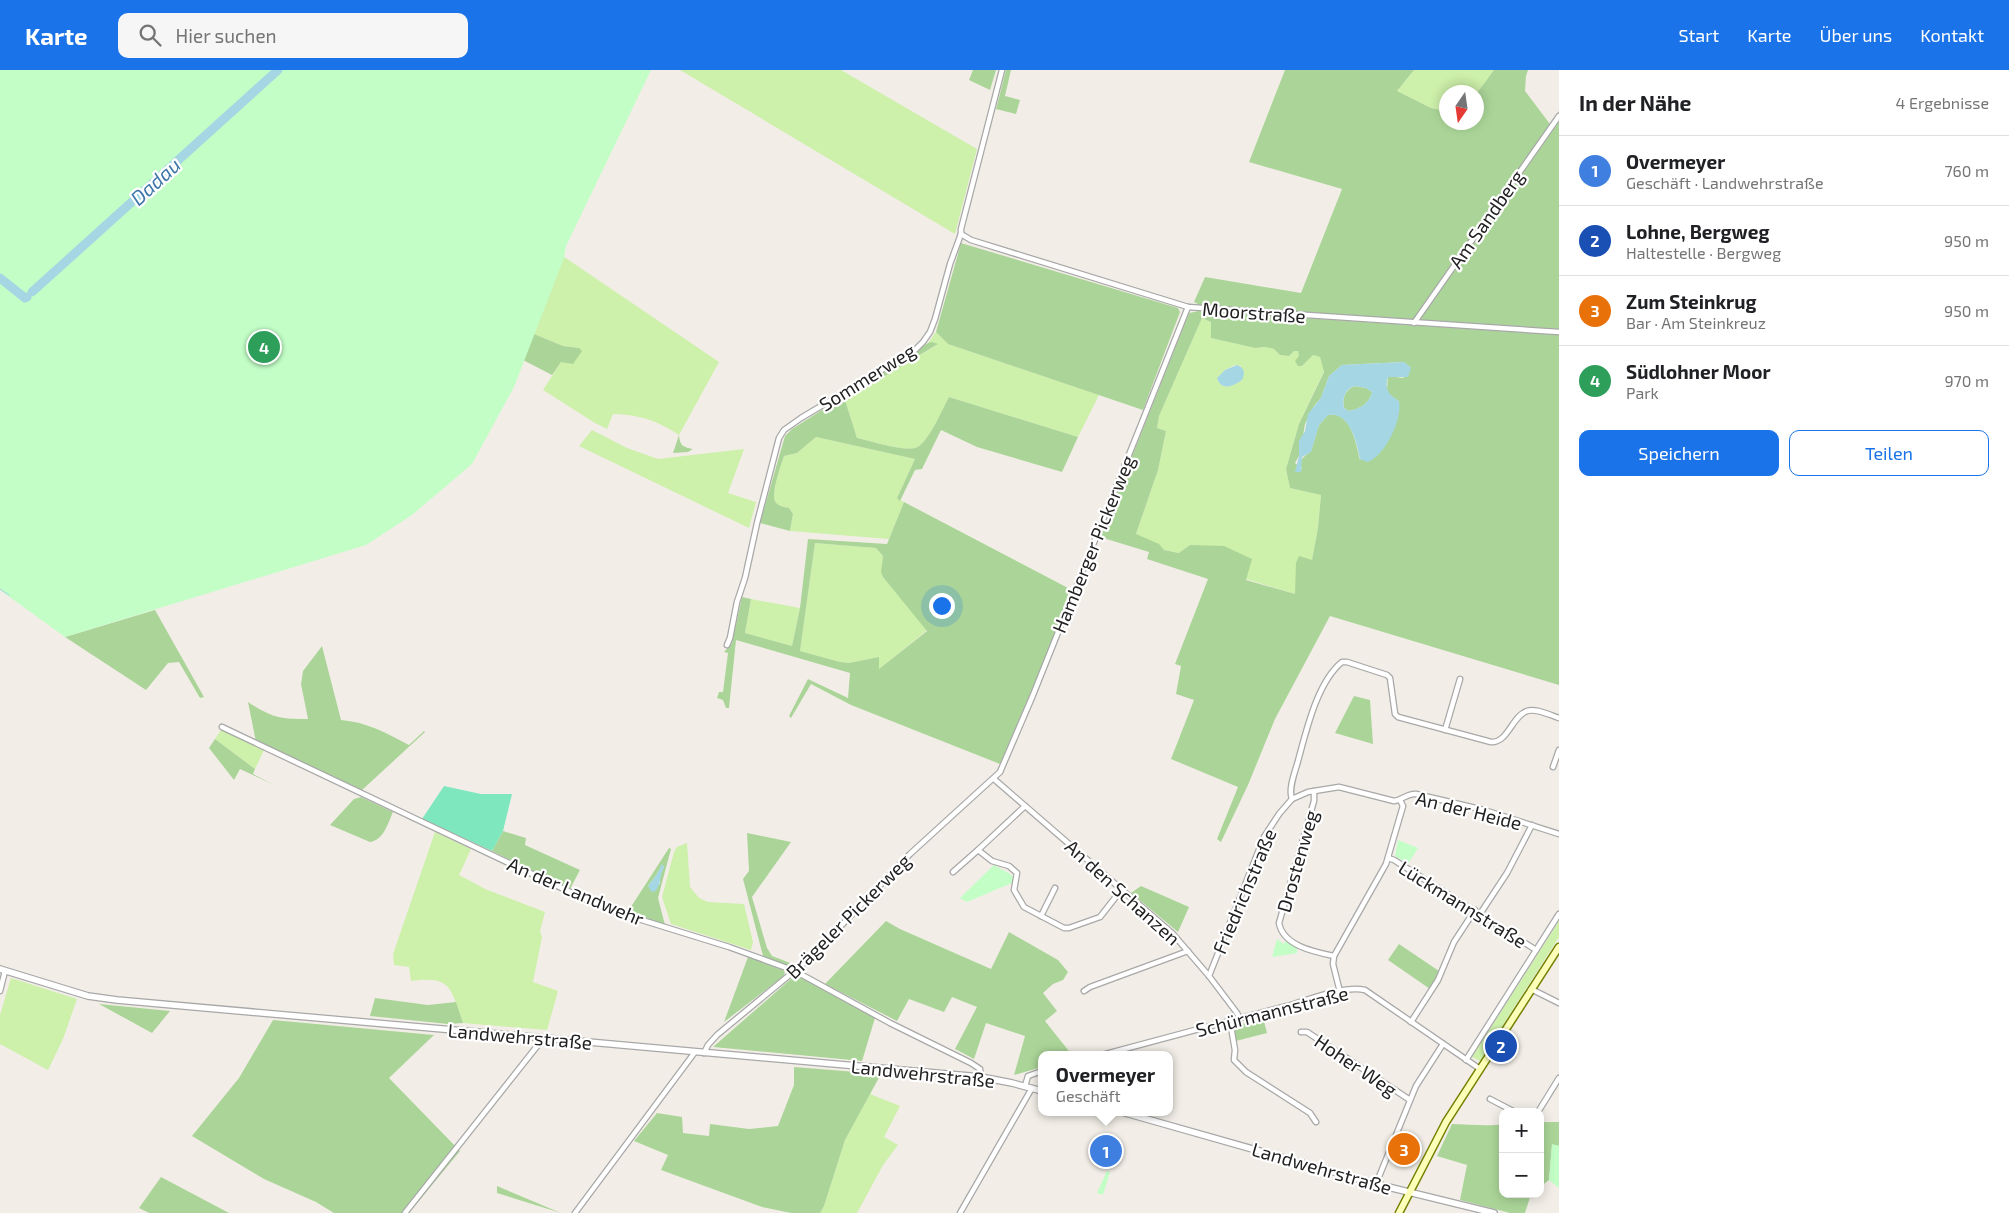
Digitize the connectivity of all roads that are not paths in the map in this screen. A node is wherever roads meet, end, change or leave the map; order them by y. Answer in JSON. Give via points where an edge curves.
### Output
{"nodes":[{"id":1,"x":1002,"y":70,"type":"edge"},
{"id":2,"x":1559,"y":116,"type":"edge"},
{"id":3,"x":962,"y":234,"type":"junction"},
{"id":4,"x":1188,"y":307,"type":"junction"},
{"id":5,"x":1414,"y":323,"type":"junction"},
{"id":6,"x":1559,"y":332,"type":"edge"},
{"id":7,"x":727,"y":645,"type":"dead end"},
{"id":8,"x":1460,"y":679,"type":"dead end"},
{"id":9,"x":1559,"y":718,"type":"edge"},
{"id":10,"x":222,"y":727,"type":"dead end"},
{"id":11,"x":1445,"y":730,"type":"junction"},
{"id":12,"x":1559,"y":750,"type":"edge"},
{"id":13,"x":1553,"y":767,"type":"dead end"},
{"id":14,"x":994,"y":779,"type":"junction"},
{"id":15,"x":1314,"y":790,"type":"junction"},
{"id":16,"x":1292,"y":799,"type":"junction"},
{"id":17,"x":1400,"y":800,"type":"junction"},
{"id":18,"x":1025,"y":806,"type":"junction"},
{"id":19,"x":1532,"y":825,"type":"junction"},
{"id":20,"x":1559,"y":834,"type":"edge"},
{"id":21,"x":978,"y":850,"type":"junction"},
{"id":22,"x":1388,"y":858,"type":"junction"},
{"id":23,"x":953,"y":872,"type":"dead end"},
{"id":24,"x":1055,"y":888,"type":"dead end"},
{"id":25,"x":1122,"y":889,"type":"junction"},
{"id":26,"x":1475,"y":910,"type":"junction"},
{"id":27,"x":1480,"y":914,"type":"junction"},
{"id":28,"x":1559,"y":914,"type":"edge"},
{"id":29,"x":1041,"y":916,"type":"junction"},
{"id":30,"x":1559,"y":947,"type":"edge"},
{"id":31,"x":1536,"y":950,"type":"junction"},
{"id":32,"x":1188,"y":951,"type":"junction"},
{"id":33,"x":1334,"y":956,"type":"junction"},
{"id":34,"x":3,"y":970,"type":"edge"},
{"id":35,"x":795,"y":971,"type":"junction"},
{"id":36,"x":1209,"y":976,"type":"junction"},
{"id":37,"x":1531,"y":989,"type":"junction"},
{"id":38,"x":0,"y":991,"type":"edge"},
{"id":39,"x":1084,"y":991,"type":"dead end"},
{"id":40,"x":1340,"y":992,"type":"junction"},
{"id":41,"x":1559,"y":1003,"type":"edge"},
{"id":42,"x":1239,"y":1017,"type":"junction"},
{"id":43,"x":1230,"y":1021,"type":"junction"},
{"id":44,"x":1411,"y":1022,"type":"junction"},
{"id":45,"x":1301,"y":1032,"type":"dead end"},
{"id":46,"x":540,"y":1038,"type":"junction"},
{"id":47,"x":1443,"y":1044,"type":"junction"},
{"id":48,"x":1117,"y":1051,"type":"edge"},
{"id":49,"x":695,"y":1052,"type":"junction"},
{"id":50,"x":704,"y":1053,"type":"junction"},
{"id":51,"x":1466,"y":1060,"type":"junction"},
{"id":52,"x":1480,"y":1069,"type":"junction"},
{"id":53,"x":1038,"y":1072,"type":"edge"},
{"id":54,"x":980,"y":1077,"type":"junction"},
{"id":55,"x":1559,"y":1078,"type":"edge"},
{"id":56,"x":1025,"y":1086,"type":"junction"},
{"id":57,"x":1032,"y":1088,"type":"junction"},
{"id":58,"x":1038,"y":1090,"type":"edge"},
{"id":59,"x":1490,"y":1099,"type":"dead end"},
{"id":60,"x":1410,"y":1100,"type":"junction"},
{"id":61,"x":1507,"y":1108,"type":"edge"},
{"id":62,"x":1540,"y":1108,"type":"edge"},
{"id":63,"x":1136,"y":1116,"type":"edge"},
{"id":64,"x":1316,"y":1122,"type":"dead end"},
{"id":65,"x":1376,"y":1184,"type":"junction"},
{"id":66,"x":1409,"y":1192,"type":"junction"},
{"id":67,"x":405,"y":1213,"type":"edge"},
{"id":68,"x":575,"y":1213,"type":"edge"},
{"id":69,"x":960,"y":1213,"type":"edge"},
{"id":70,"x":1399,"y":1213,"type":"edge"},
{"id":71,"x":1494,"y":1213,"type":"edge"}],
"edges":[{"from":1,"to":3,"type":"street","name":"Sommerweg"},
{"from":2,"to":5,"type":"street","name":"Am Sandberg"},
{"from":3,"to":4,"type":"street","name":"Moorstraße","via":[[971,240]]},
{"from":3,"to":7,"type":"street","name":"Sommerweg","via":[[930,332],[923,342],[915,350],[788,426],[781,436]]},
{"from":4,"to":5,"type":"street","name":"Moorstraße"},
{"from":4,"to":14,"type":"street","name":"Hamberger Pickerweg","via":[[1006,762]]},
{"from":5,"to":6,"type":"street","name":"Moorstraße"},
{"from":8,"to":11,"type":"street"},
{"from":9,"to":11,"type":"street","via":[[1527,711],[1496,742]]},
{"from":10,"to":35,"type":"street","name":"An der Landwehr","via":[[589,901]]},
{"from":11,"to":16,"type":"street","via":[[1398,717],[1387,675],[1342,662],[1314,706],[1293,782]]},
{"from":12,"to":13,"type":"street"},
{"from":14,"to":18,"type":"street","name":"An den Schanzen"},
{"from":14,"to":35,"type":"street","name":"Brägeler Pickerweg","via":[[910,854]]},
{"from":15,"to":16,"type":"street","name":"An der Heide"},
{"from":15,"to":17,"type":"street","name":"An der Heide","via":[[1339,787]]},
{"from":15,"to":33,"type":"street","name":"Drostenweg","via":[[1314,802],[1280,929],[1304,949]]},
{"from":16,"to":36,"type":"street","name":"Friedrichstraße","via":[[1264,837]]},
{"from":17,"to":19,"type":"street","name":"An der Heide","via":[[1416,794]]},
{"from":17,"to":22,"type":"street","via":[[1403,806]]},
{"from":18,"to":21,"type":"street"},
{"from":18,"to":25,"type":"street","name":"An den Schanzen"},
{"from":19,"to":20,"type":"street","name":"An der Heide"},
{"from":19,"to":27,"type":"street","via":[[1507,873]]},
{"from":21,"to":23,"type":"street"},
{"from":21,"to":29,"type":"street","via":[[992,861],[1014,868],[1017,873],[1014,890],[1019,901]]},
{"from":22,"to":26,"type":"street","name":"Lückmannstraße"},
{"from":22,"to":33,"type":"street"},
{"from":24,"to":29,"type":"street"},
{"from":25,"to":29,"type":"street","via":[[1100,917],[1069,928]]},
{"from":25,"to":32,"type":"street","name":"An den Schanzen"},
{"from":26,"to":27,"type":"street","name":"Lückmannstraße"},
{"from":26,"to":44,"type":"street","via":[[1454,942],[1438,980]]},
{"from":27,"to":31,"type":"street","name":"Lückmannstraße"},
{"from":28,"to":31,"type":"street"},
{"from":30,"to":37,"type":"main road"},
{"from":31,"to":51,"type":"street"},
{"from":32,"to":36,"type":"street","name":"An den Schanzen"},
{"from":32,"to":39,"type":"street"},
{"from":33,"to":40,"type":"street"},
{"from":34,"to":38,"type":"street"},
{"from":34,"to":46,"type":"street","name":"Landwehrstraße","via":[[88,996],[117,1000]]},
{"from":35,"to":50,"type":"street","name":"Brägeler Pickerweg","via":[[717,1035]]},
{"from":35,"to":54,"type":"street","name":"An der Landwehr","via":[[971,1063],[980,1069]]},
{"from":36,"to":42,"type":"street","name":"An den Schanzen"},
{"from":37,"to":41,"type":"street"},
{"from":37,"to":52,"type":"main road"},
{"from":40,"to":42,"type":"street","name":"Schürmannstraße"},
{"from":40,"to":44,"type":"street","name":"Schürmannstraße","via":[[1365,990]]},
{"from":42,"to":43,"type":"street","name":"Schürmannstraße"},
{"from":43,"to":48,"type":"street","name":"Schürmannstraße"},
{"from":43,"to":64,"type":"street","via":[[1234,1060],[1246,1072],[1310,1113]]},
{"from":44,"to":47,"type":"street","name":"Schürmannstraße"},
{"from":45,"to":60,"type":"street","name":"Hoher Weg","via":[[1307,1032]]},
{"from":46,"to":49,"type":"street","name":"Landwehrstraße"},
{"from":46,"to":67,"type":"street","via":[[538,1045]]},
{"from":47,"to":51,"type":"street","name":"Schürmannstraße"},
{"from":47,"to":60,"type":"street"},
{"from":49,"to":50,"type":"street","name":"Landwehrstraße"},
{"from":49,"to":68,"type":"street"},
{"from":50,"to":54,"type":"street","name":"Landwehrstraße"},
{"from":51,"to":52,"type":"street","name":"Schürmannstraße"},
{"from":52,"to":66,"type":"main road","via":[[1437,1138]]},
{"from":53,"to":56,"type":"street","via":[[1028,1076]]},
{"from":54,"to":56,"type":"street","name":"Landwehrstraße"},
{"from":55,"to":62,"type":"street"},
{"from":56,"to":57,"type":"street","name":"Landwehrstraße"},
{"from":57,"to":58,"type":"street","name":"Landwehrstraße"},
{"from":57,"to":69,"type":"street"},
{"from":59,"to":61,"type":"street"},
{"from":60,"to":65,"type":"street"},
{"from":63,"to":65,"type":"street","name":"Landwehrstraße"},
{"from":65,"to":66,"type":"street","name":"Landwehrstraße"},
{"from":66,"to":70,"type":"main road"},
{"from":66,"to":71,"type":"street","name":"Landwehrstraße"}]}
